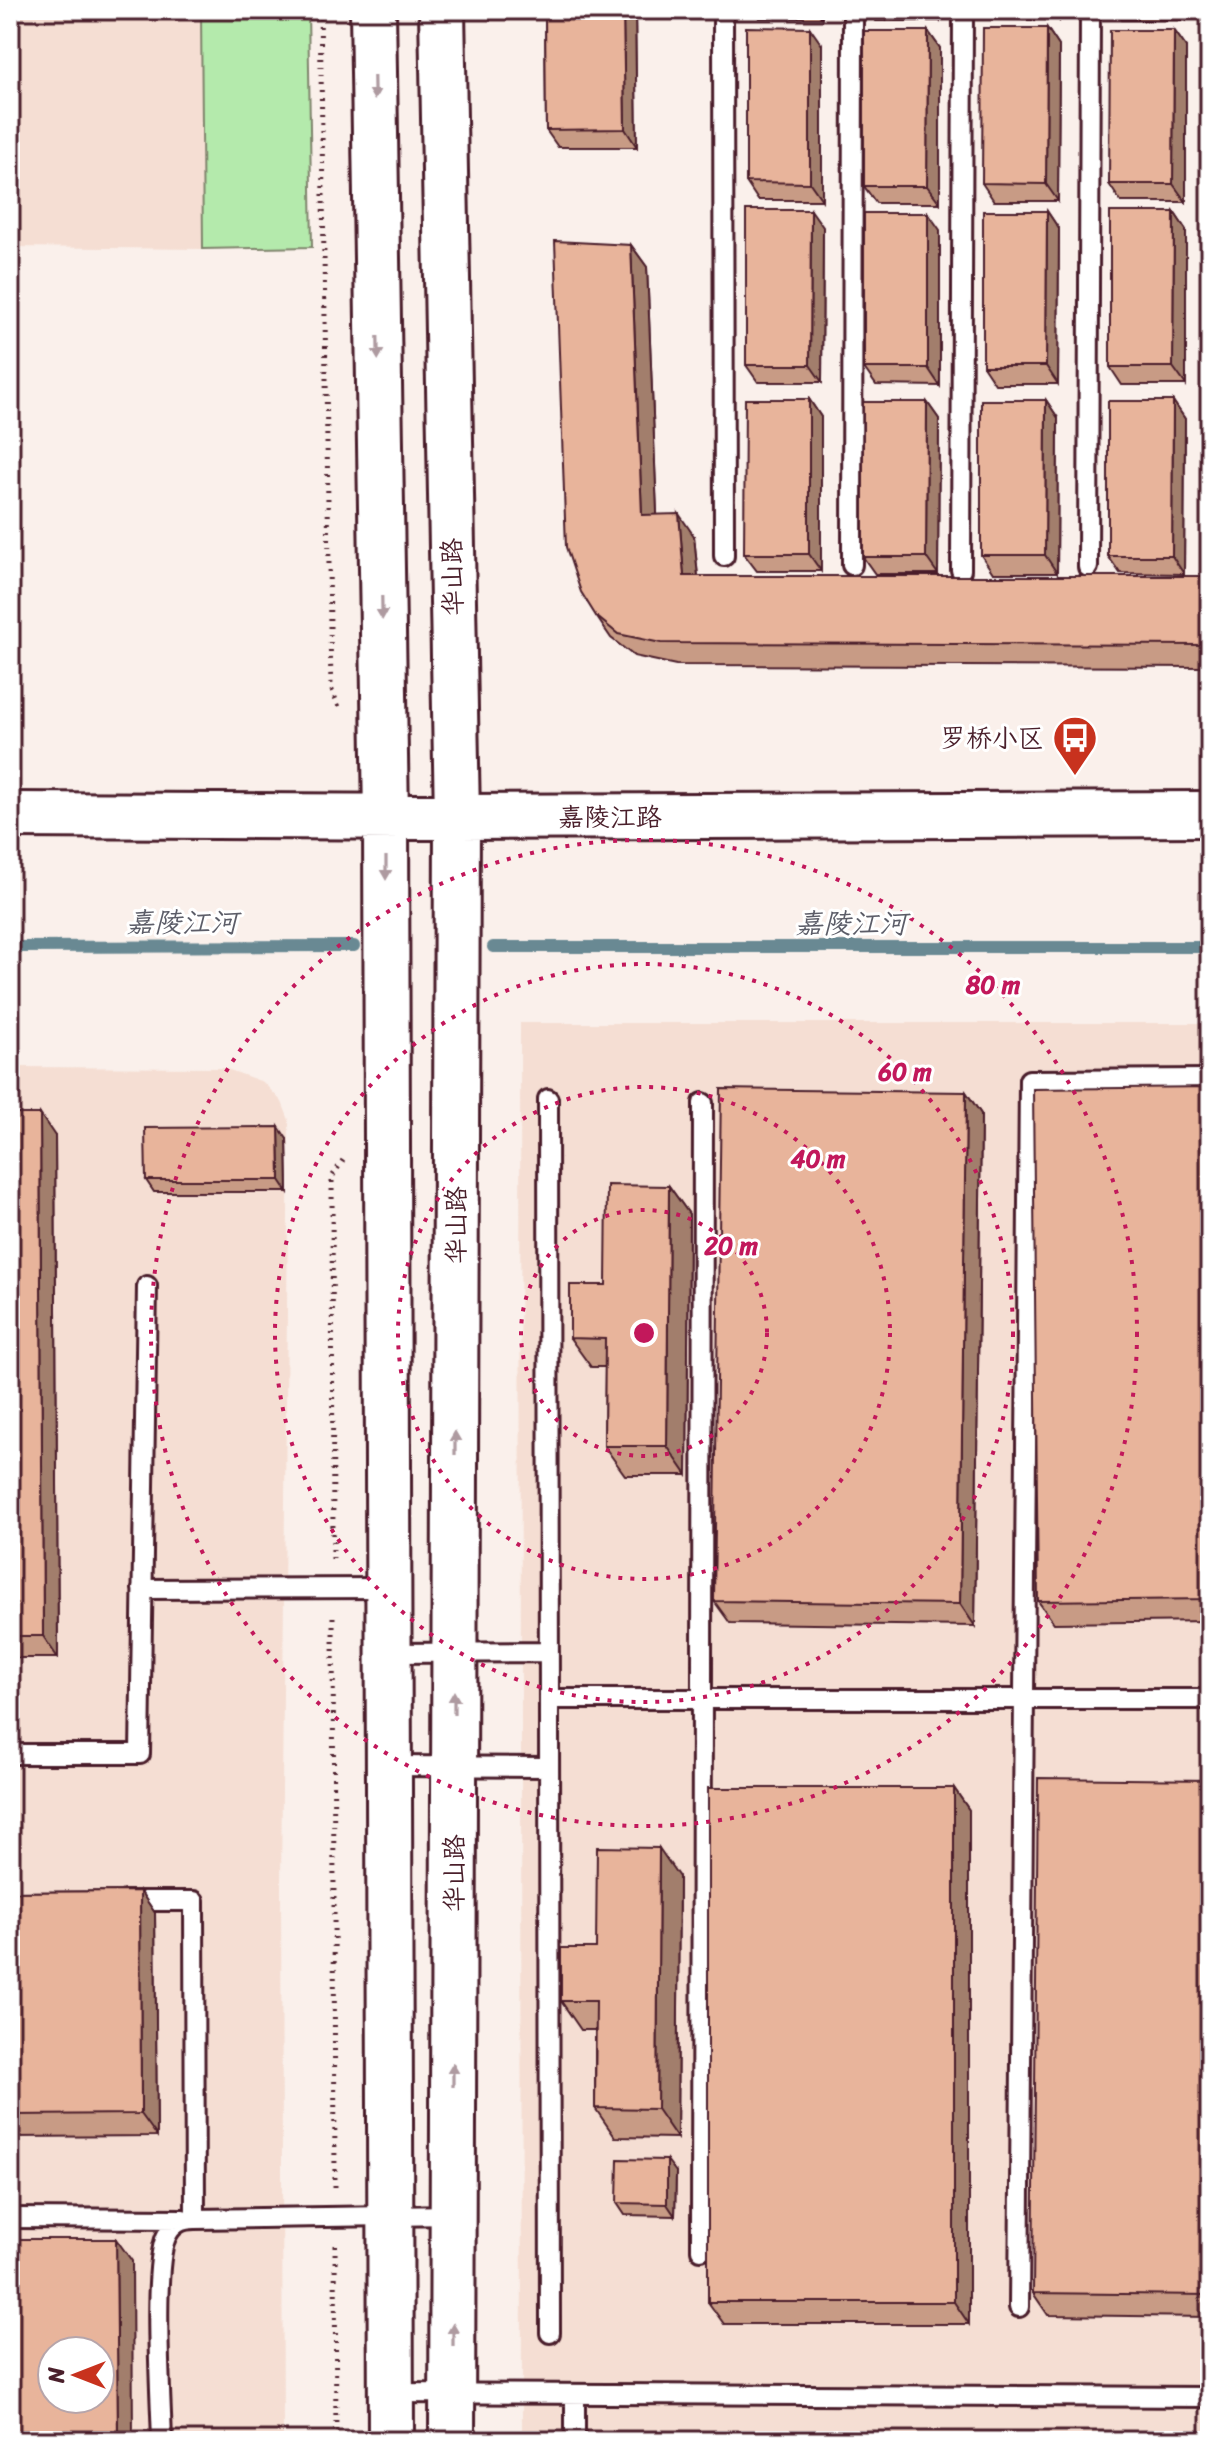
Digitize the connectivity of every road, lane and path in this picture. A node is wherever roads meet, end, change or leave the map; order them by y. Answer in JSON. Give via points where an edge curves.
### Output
{"nodes":[{"id":1,"x":320,"y":10,"type":"edge"},
{"id":2,"x":373,"y":10,"type":"edge"},
{"id":3,"x":442,"y":10,"type":"edge"},
{"id":4,"x":723,"y":10,"type":"edge"},
{"id":5,"x":853,"y":10,"type":"edge"},
{"id":6,"x":963,"y":10,"type":"edge"},
{"id":7,"x":1090,"y":10,"type":"edge"},
{"id":8,"x":724,"y":556,"type":"dead end"},
{"id":9,"x":852,"y":565,"type":"dead end"},
{"id":10,"x":1088,"y":567,"type":"dead end"},
{"id":11,"x":961,"y":570,"type":"dead end"},
{"id":12,"x":343,"y":716,"type":"dead end"},
{"id":13,"x":1210,"y":814,"type":"edge"},
{"id":14,"x":10,"y":815,"type":"edge"},
{"id":15,"x":386,"y":817,"type":"junction"},
{"id":16,"x":457,"y":817,"type":"junction"},
{"id":17,"x":1210,"y":1079,"type":"edge"},
{"id":18,"x":548,"y":1099,"type":"dead end"},
{"id":19,"x":703,"y":1103,"type":"dead end"},
{"id":20,"x":348,"y":1153,"type":"dead end"},
{"id":21,"x":147,"y":1286,"type":"dead end"},
{"id":22,"x":333,"y":1588,"type":"junction"},
{"id":23,"x":388,"y":1588,"type":"junction"},
{"id":24,"x":142,"y":1589,"type":"junction"},
{"id":25,"x":455,"y":1652,"type":"junction"},
{"id":26,"x":549,"y":1652,"type":"junction"},
{"id":27,"x":388,"y":1653,"type":"junction"},
{"id":28,"x":549,"y":1699,"type":"junction"},
{"id":29,"x":702,"y":1699,"type":"junction"},
{"id":30,"x":1024,"y":1699,"type":"junction"},
{"id":31,"x":1210,"y":1699,"type":"edge"},
{"id":32,"x":10,"y":1754,"type":"edge"},
{"id":33,"x":388,"y":1766,"type":"junction"},
{"id":34,"x":454,"y":1766,"type":"junction"},
{"id":35,"x":549,"y":1767,"type":"junction"},
{"id":36,"x":102,"y":1901,"type":"edge"},
{"id":37,"x":453,"y":2215,"type":"junction"},
{"id":38,"x":335,"y":2217,"type":"junction"},
{"id":39,"x":390,"y":2217,"type":"junction"},
{"id":40,"x":10,"y":2218,"type":"edge"},
{"id":41,"x":189,"y":2219,"type":"junction"},
{"id":42,"x":701,"y":2250,"type":"dead end"},
{"id":43,"x":1019,"y":2307,"type":"dead end"},
{"id":44,"x":550,"y":2333,"type":"dead end"},
{"id":45,"x":390,"y":2393,"type":"junction"},
{"id":46,"x":453,"y":2393,"type":"junction"},
{"id":47,"x":575,"y":2394,"type":"junction"},
{"id":48,"x":1210,"y":2397,"type":"edge"},
{"id":49,"x":162,"y":2441,"type":"edge"},
{"id":50,"x":336,"y":2441,"type":"edge"},
{"id":51,"x":391,"y":2441,"type":"edge"},
{"id":52,"x":452,"y":2441,"type":"edge"},
{"id":53,"x":575,"y":2441,"type":"edge"}],
"edges":[{"from":1,"to":12,"type":"path","via":[[331,688]]},
{"from":2,"to":15,"type":"street","one_way":true},
{"from":3,"to":16,"type":"street","name":"华山路"},
{"from":4,"to":8,"type":"lane"},
{"from":5,"to":9,"type":"lane"},
{"from":6,"to":11,"type":"lane"},
{"from":7,"to":10,"type":"lane"},
{"from":13,"to":16,"type":"street","name":"嘉陵江路"},
{"from":14,"to":15,"type":"street","name":"嘉陵江路"},
{"from":15,"to":16,"type":"street","name":"嘉陵江路"},
{"from":15,"to":23,"type":"street","one_way":true},
{"from":25,"to":16,"type":"street","name":"华山路","one_way":true},
{"from":17,"to":30,"type":"lane","via":[[1029,1080]]},
{"from":18,"to":26,"type":"lane"},
{"from":19,"to":29,"type":"lane"},
{"from":20,"to":22,"type":"path","via":[[332,1177]]},
{"from":21,"to":24,"type":"lane"},
{"from":22,"to":23,"type":"lane"},
{"from":22,"to":24,"type":"lane"},
{"from":22,"to":38,"type":"path"},
{"from":23,"to":27,"type":"street"},
{"from":24,"to":32,"type":"lane","via":[[140,1754]]},
{"from":25,"to":26,"type":"lane"},
{"from":25,"to":27,"type":"lane"},
{"from":34,"to":25,"type":"street","name":"华山路","one_way":true},
{"from":26,"to":28,"type":"lane"},
{"from":27,"to":33,"type":"street"},
{"from":28,"to":29,"type":"lane"},
{"from":28,"to":35,"type":"lane"},
{"from":29,"to":30,"type":"lane"},
{"from":29,"to":42,"type":"lane"},
{"from":30,"to":31,"type":"lane"},
{"from":30,"to":43,"type":"lane"},
{"from":33,"to":34,"type":"lane"},
{"from":33,"to":39,"type":"street"},
{"from":34,"to":35,"type":"lane"},
{"from":37,"to":34,"type":"street","name":"华山路","one_way":true},
{"from":35,"to":44,"type":"lane"},
{"from":36,"to":41,"type":"lane","via":[[194,1901]]},
{"from":37,"to":39,"type":"lane"},
{"from":46,"to":37,"type":"street","name":"华山路","one_way":true},
{"from":38,"to":39,"type":"lane"},
{"from":38,"to":41,"type":"lane"},
{"from":38,"to":50,"type":"path"},
{"from":39,"to":45,"type":"street"},
{"from":40,"to":41,"type":"lane"},
{"from":41,"to":49,"type":"lane","via":[[173,2226],[160,2260]]},
{"from":45,"to":46,"type":"lane"},
{"from":45,"to":51,"type":"street"},
{"from":46,"to":47,"type":"lane"},
{"from":46,"to":52,"type":"street","name":"华山路"},
{"from":47,"to":48,"type":"lane"},
{"from":47,"to":53,"type":"lane"}]}
